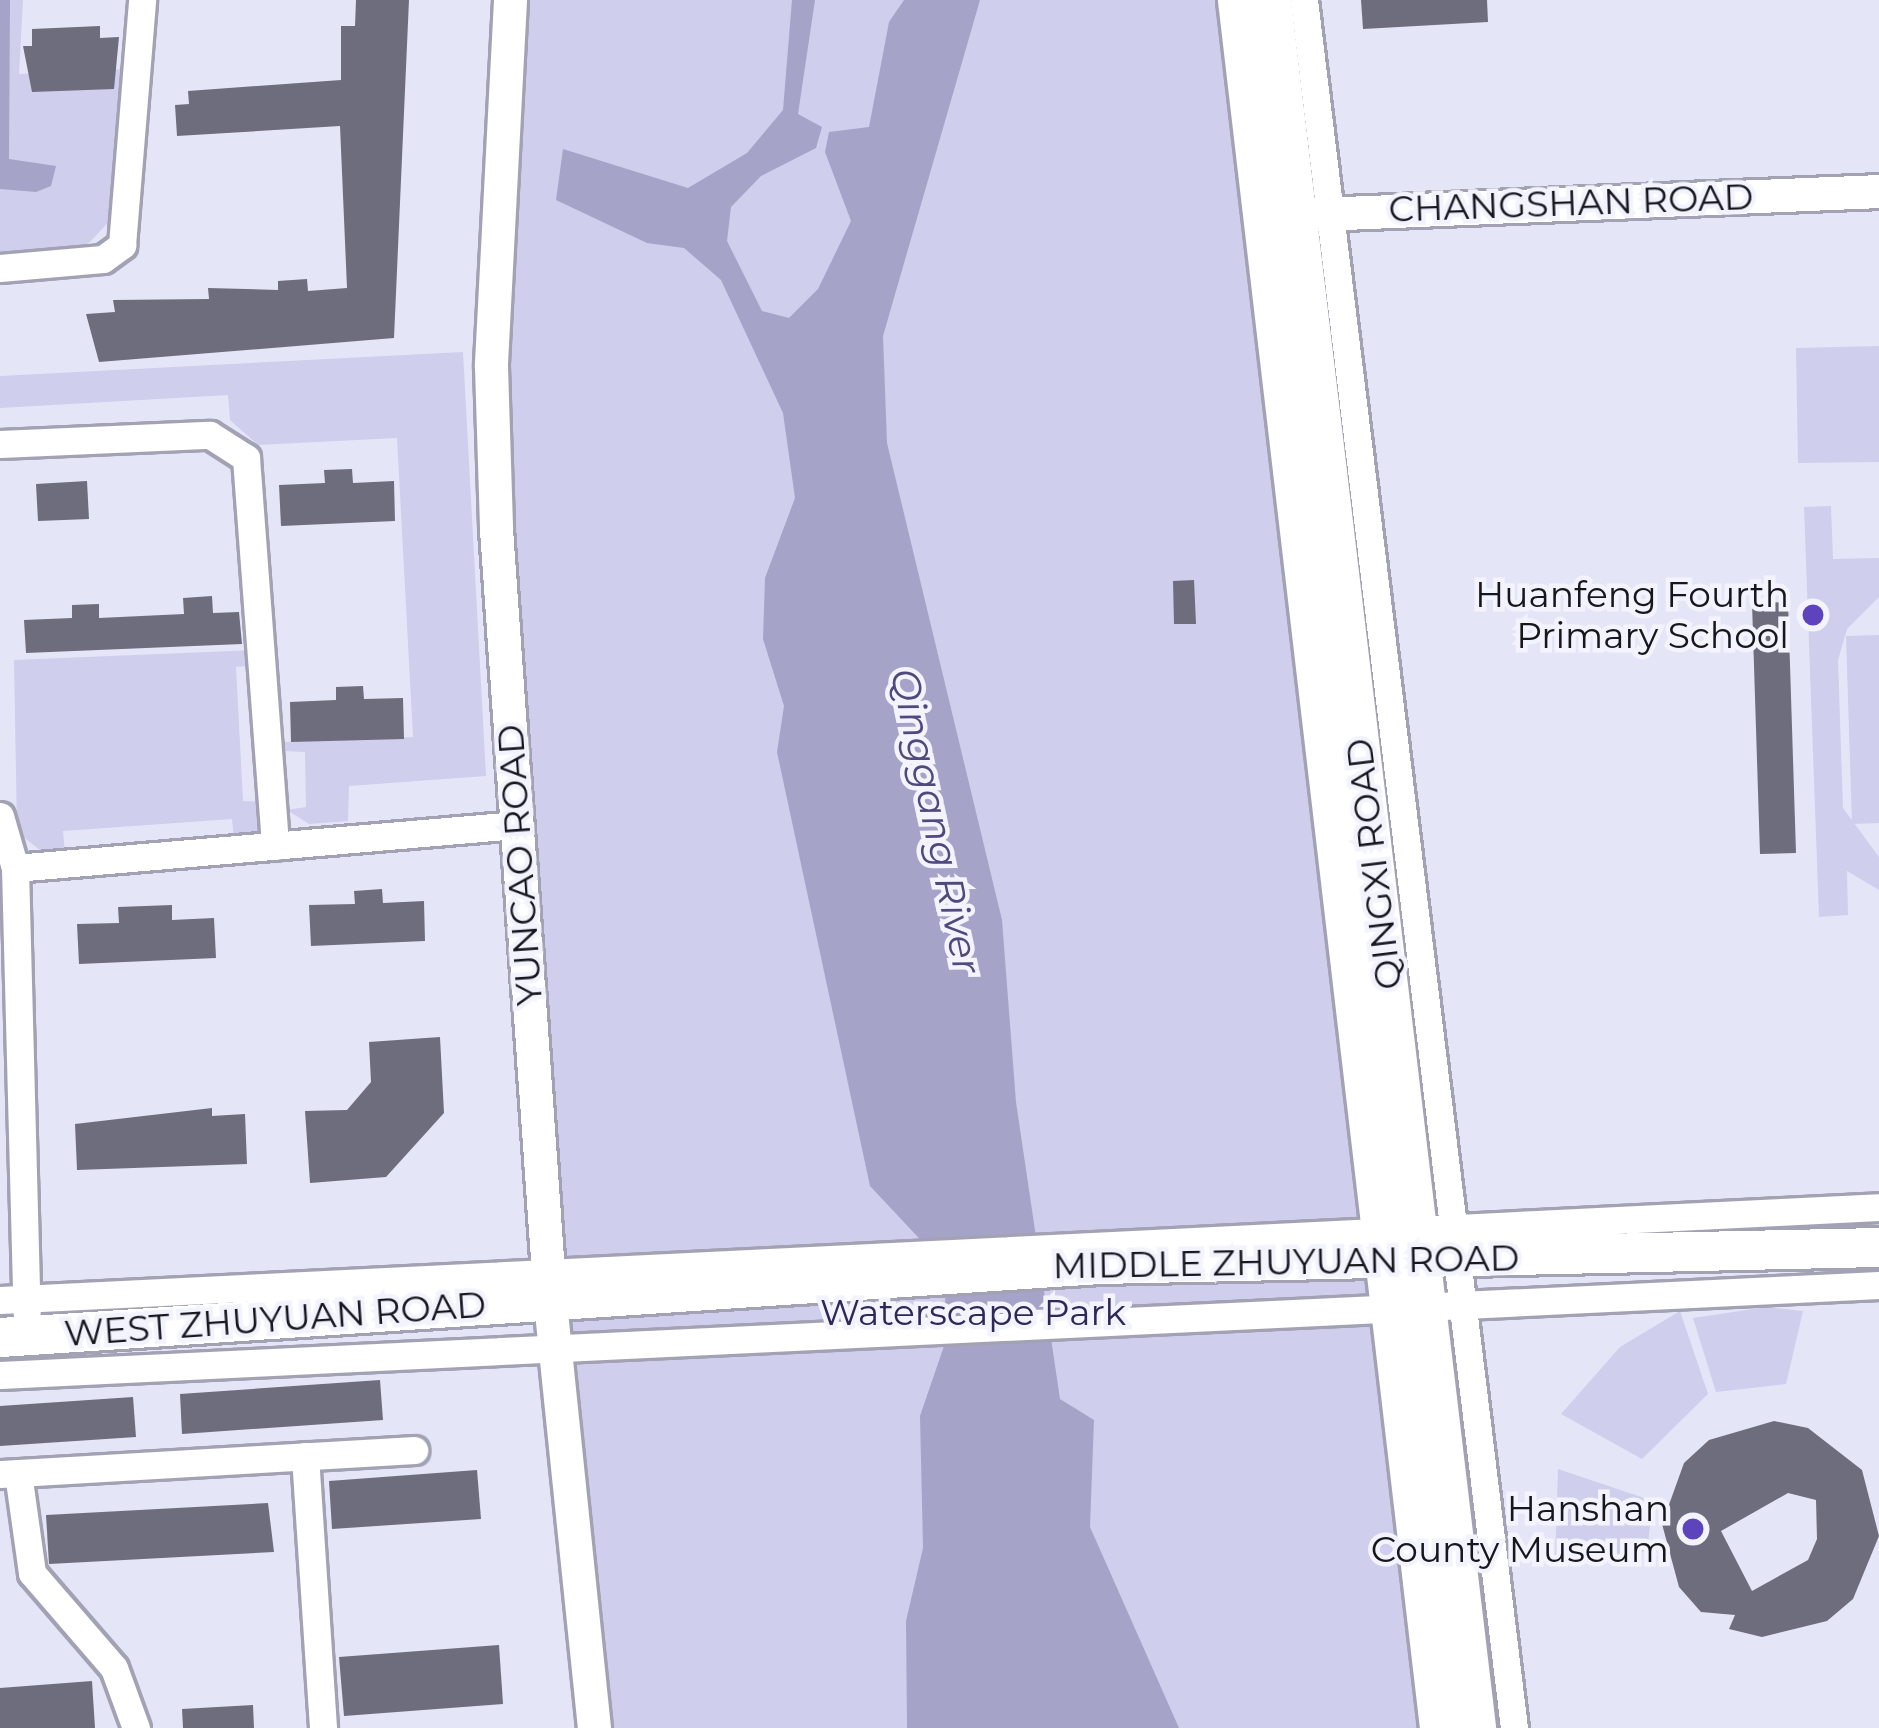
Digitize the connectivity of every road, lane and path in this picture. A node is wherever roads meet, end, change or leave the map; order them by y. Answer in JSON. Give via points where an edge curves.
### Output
{"nodes":[{"id":1,"x":142,"y":0,"type":"edge"},
{"id":2,"x":510,"y":0,"type":"edge"},
{"id":3,"x":1237,"y":0,"type":"edge"},
{"id":4,"x":1271,"y":0,"type":"edge"},
{"id":5,"x":1304,"y":0,"type":"edge"},
{"id":6,"x":1879,"y":191,"type":"edge"},
{"id":7,"x":1297,"y":215,"type":"junction"},
{"id":8,"x":0,"y":268,"type":"edge"},
{"id":9,"x":0,"y":444,"type":"edge"},
{"id":10,"x":0,"y":816,"type":"edge"},
{"id":11,"x":517,"y":825,"type":"junction"},
{"id":12,"x":275,"y":846,"type":"junction"},
{"id":13,"x":15,"y":868,"type":"junction"},
{"id":14,"x":1879,"y":1208,"type":"edge"},
{"id":15,"x":1420,"y":1243,"type":"junction"},
{"id":16,"x":1879,"y":1247,"type":"edge"},
{"id":17,"x":1879,"y":1285,"type":"edge"},
{"id":18,"x":549,"y":1286,"type":"junction"},
{"id":19,"x":1427,"y":1303,"type":"junction"},
{"id":20,"x":14,"y":1318,"type":"edge"},
{"id":21,"x":554,"y":1344,"type":"junction"},
{"id":22,"x":0,"y":1375,"type":"edge"},
{"id":23,"x":414,"y":1450,"type":"dead end"},
{"id":24,"x":305,"y":1456,"type":"junction"},
{"id":25,"x":9,"y":1473,"type":"edge"},
{"id":26,"x":136,"y":1728,"type":"edge"},
{"id":27,"x":323,"y":1728,"type":"edge"},
{"id":28,"x":594,"y":1728,"type":"edge"},
{"id":29,"x":1439,"y":1728,"type":"edge"},
{"id":30,"x":1476,"y":1728,"type":"edge"},
{"id":31,"x":1514,"y":1728,"type":"edge"}],
"edges":[{"from":1,"to":8,"type":"street","via":[[122,245],[103,259]]},
{"from":2,"to":11,"type":"street","name":"YUNCAO ROAD","via":[[491,367]]},
{"from":3,"to":7,"type":"main road","name":"QINGXI ROAD"},
{"from":4,"to":7,"type":"main road","name":"QINGXI ROAD"},
{"from":5,"to":7,"type":"street"},
{"from":6,"to":7,"type":"street","name":"CHANGSHAN ROAD"},
{"from":7,"to":15,"type":"street"},
{"from":7,"to":15,"type":"main road","name":"QINGXI ROAD","via":[[1332,643]]},
{"from":9,"to":12,"type":"street","via":[[210,435],[246,458]]},
{"from":10,"to":13,"type":"street"},
{"from":11,"to":12,"type":"street"},
{"from":11,"to":18,"type":"street","name":"YUNCAO ROAD"},
{"from":12,"to":13,"type":"street"},
{"from":13,"to":20,"type":"street"},
{"from":14,"to":15,"type":"street"},
{"from":15,"to":16,"type":"main road","name":"MIDDLE ZHUYUAN ROAD"},
{"from":15,"to":18,"type":"street"},
{"from":15,"to":18,"type":"main road","name":"MIDDLE ZHUYUAN ROAD"},
{"from":15,"to":19,"type":"main road","name":"QINGXI ROAD"},
{"from":17,"to":19,"type":"street"},
{"from":18,"to":20,"type":"main road","name":"WEST ZHUYUAN ROAD"},
{"from":18,"to":21,"type":"street","name":"YUNCAO ROAD"},
{"from":19,"to":21,"type":"street"},
{"from":19,"to":29,"type":"main road","name":"QINGXI ROAD"},
{"from":19,"to":30,"type":"main road","name":"QINGXI ROAD"},
{"from":19,"to":31,"type":"street"},
{"from":21,"to":22,"type":"street"},
{"from":21,"to":28,"type":"street","name":"YUNCAO ROAD"},
{"from":23,"to":24,"type":"street"},
{"from":24,"to":25,"type":"street"},
{"from":24,"to":27,"type":"street"},
{"from":25,"to":26,"type":"street","via":[[32,1573],[114,1668]]}]}
